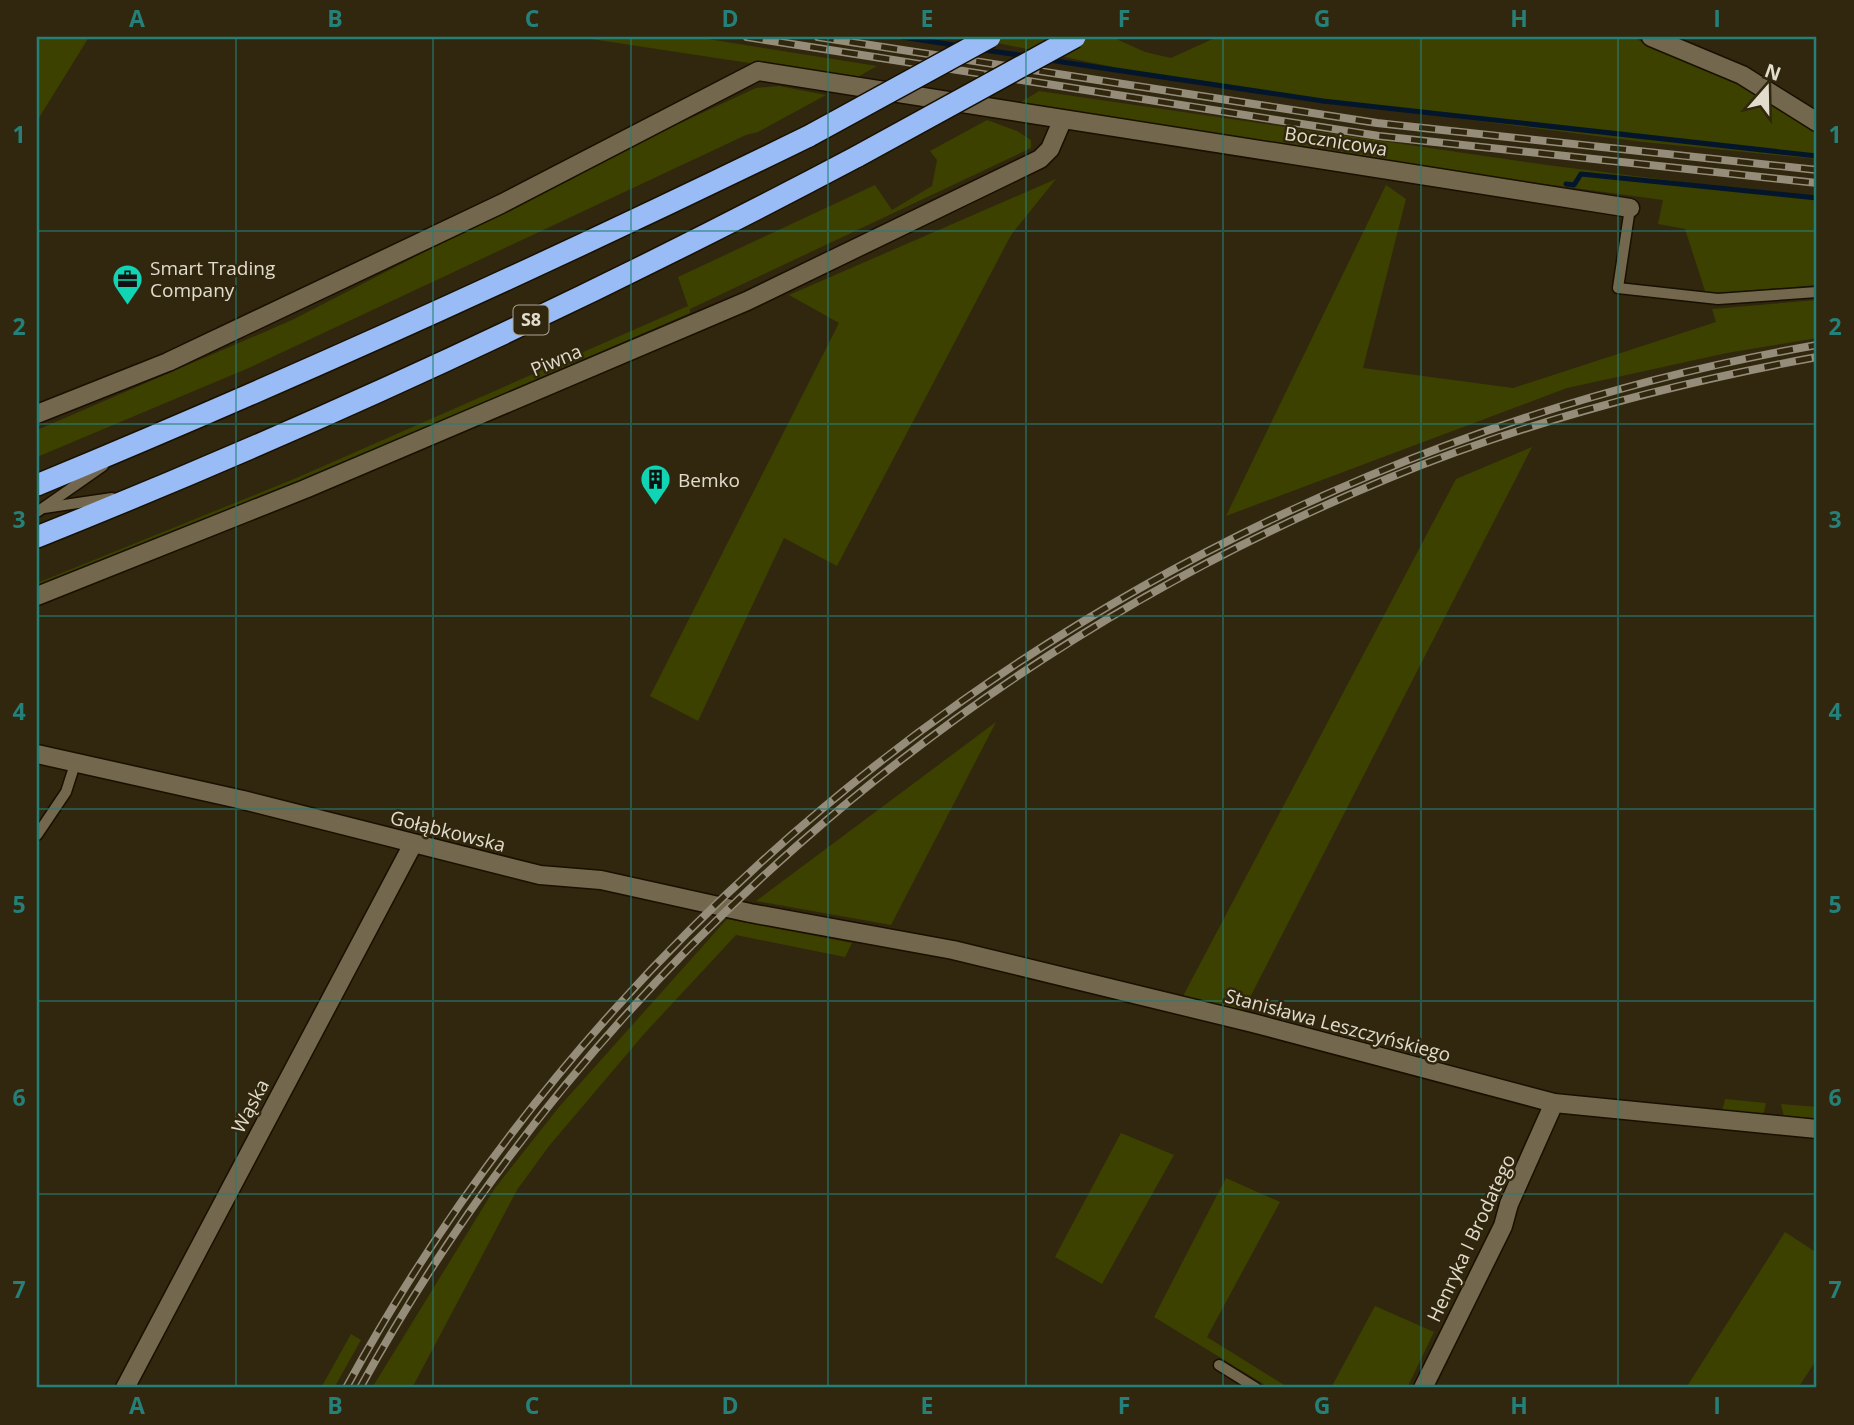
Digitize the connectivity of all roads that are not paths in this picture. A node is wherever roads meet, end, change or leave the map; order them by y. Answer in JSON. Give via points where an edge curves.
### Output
{"nodes":[{"id":1,"x":990,"y":37,"type":"edge"},
{"id":2,"x":1075,"y":37,"type":"edge"},
{"id":3,"x":1651,"y":37,"type":"edge"},
{"id":4,"x":1062,"y":121,"type":"junction"},
{"id":5,"x":1817,"y":122,"type":"edge"},
{"id":6,"x":1630,"y":208,"type":"joint"},
{"id":7,"x":1817,"y":292,"type":"edge"},
{"id":8,"x":37,"y":414,"type":"edge"},
{"id":9,"x":135,"y":444,"type":"junction"},
{"id":10,"x":37,"y":485,"type":"edge"},
{"id":11,"x":151,"y":492,"type":"junction"},
{"id":12,"x":38,"y":510,"type":"edge"},
{"id":13,"x":37,"y":537,"type":"edge"},
{"id":14,"x":37,"y":596,"type":"edge"},
{"id":15,"x":37,"y":754,"type":"edge"},
{"id":16,"x":76,"y":761,"type":"junction"},
{"id":17,"x":37,"y":835,"type":"edge"},
{"id":18,"x":413,"y":845,"type":"junction"},
{"id":19,"x":853,"y":932,"type":"joint"},
{"id":20,"x":1554,"y":1103,"type":"junction"},
{"id":21,"x":1817,"y":1129,"type":"edge"},
{"id":22,"x":1219,"y":1365,"type":"dead end"},
{"id":23,"x":125,"y":1388,"type":"edge"},
{"id":24,"x":1256,"y":1388,"type":"edge"},
{"id":25,"x":1423,"y":1388,"type":"edge"}],
"edges":[{"from":1,"to":9,"type":"highway","number":"S8","bridge":true,"via":[[809,136],[481,292]]},
{"from":2,"to":11,"type":"highway","number":"S8","bridge":true,"via":[[858,156],[585,295]]},
{"from":3,"to":5,"type":"street","via":[[1742,75]]},
{"from":4,"to":6,"type":"street","name":"Bocznicowa"},
{"from":4,"to":8,"type":"street","name":"Bocznicowa","via":[[758,71],[501,204],[168,362]]},
{"from":4,"to":14,"type":"street","name":"Piwna","via":[[1054,142],[1040,159],[747,301],[305,489]]},
{"from":6,"to":7,"type":"lane","name":"Bocznicowa","via":[[1618,288],[1718,299]]},
{"from":9,"to":10,"type":"highway","number":"S8"},
{"from":9,"to":12,"type":"lane"},
{"from":11,"to":12,"type":"lane"},
{"from":11,"to":13,"type":"highway","number":"S8"},
{"from":15,"to":16,"type":"street","name":"Gołąbkowska"},
{"from":16,"to":17,"type":"lane","via":[[66,792]]},
{"from":16,"to":18,"type":"street","name":"Gołąbkowska"},
{"from":18,"to":19,"type":"street","name":"Gołąbkowska","via":[[540,875],[601,880]]},
{"from":18,"to":23,"type":"street","name":"Wąska"},
{"from":19,"to":20,"type":"street","name":"Stanisława Leszczyńskiego","via":[[953,950],[1253,1023]]},
{"from":20,"to":21,"type":"street","name":"Stanisława Leszczyńskiego"},
{"from":20,"to":25,"type":"street","name":"Henryka I Brodatego","via":[[1503,1226]]},
{"from":22,"to":24,"type":"lane"}]}
